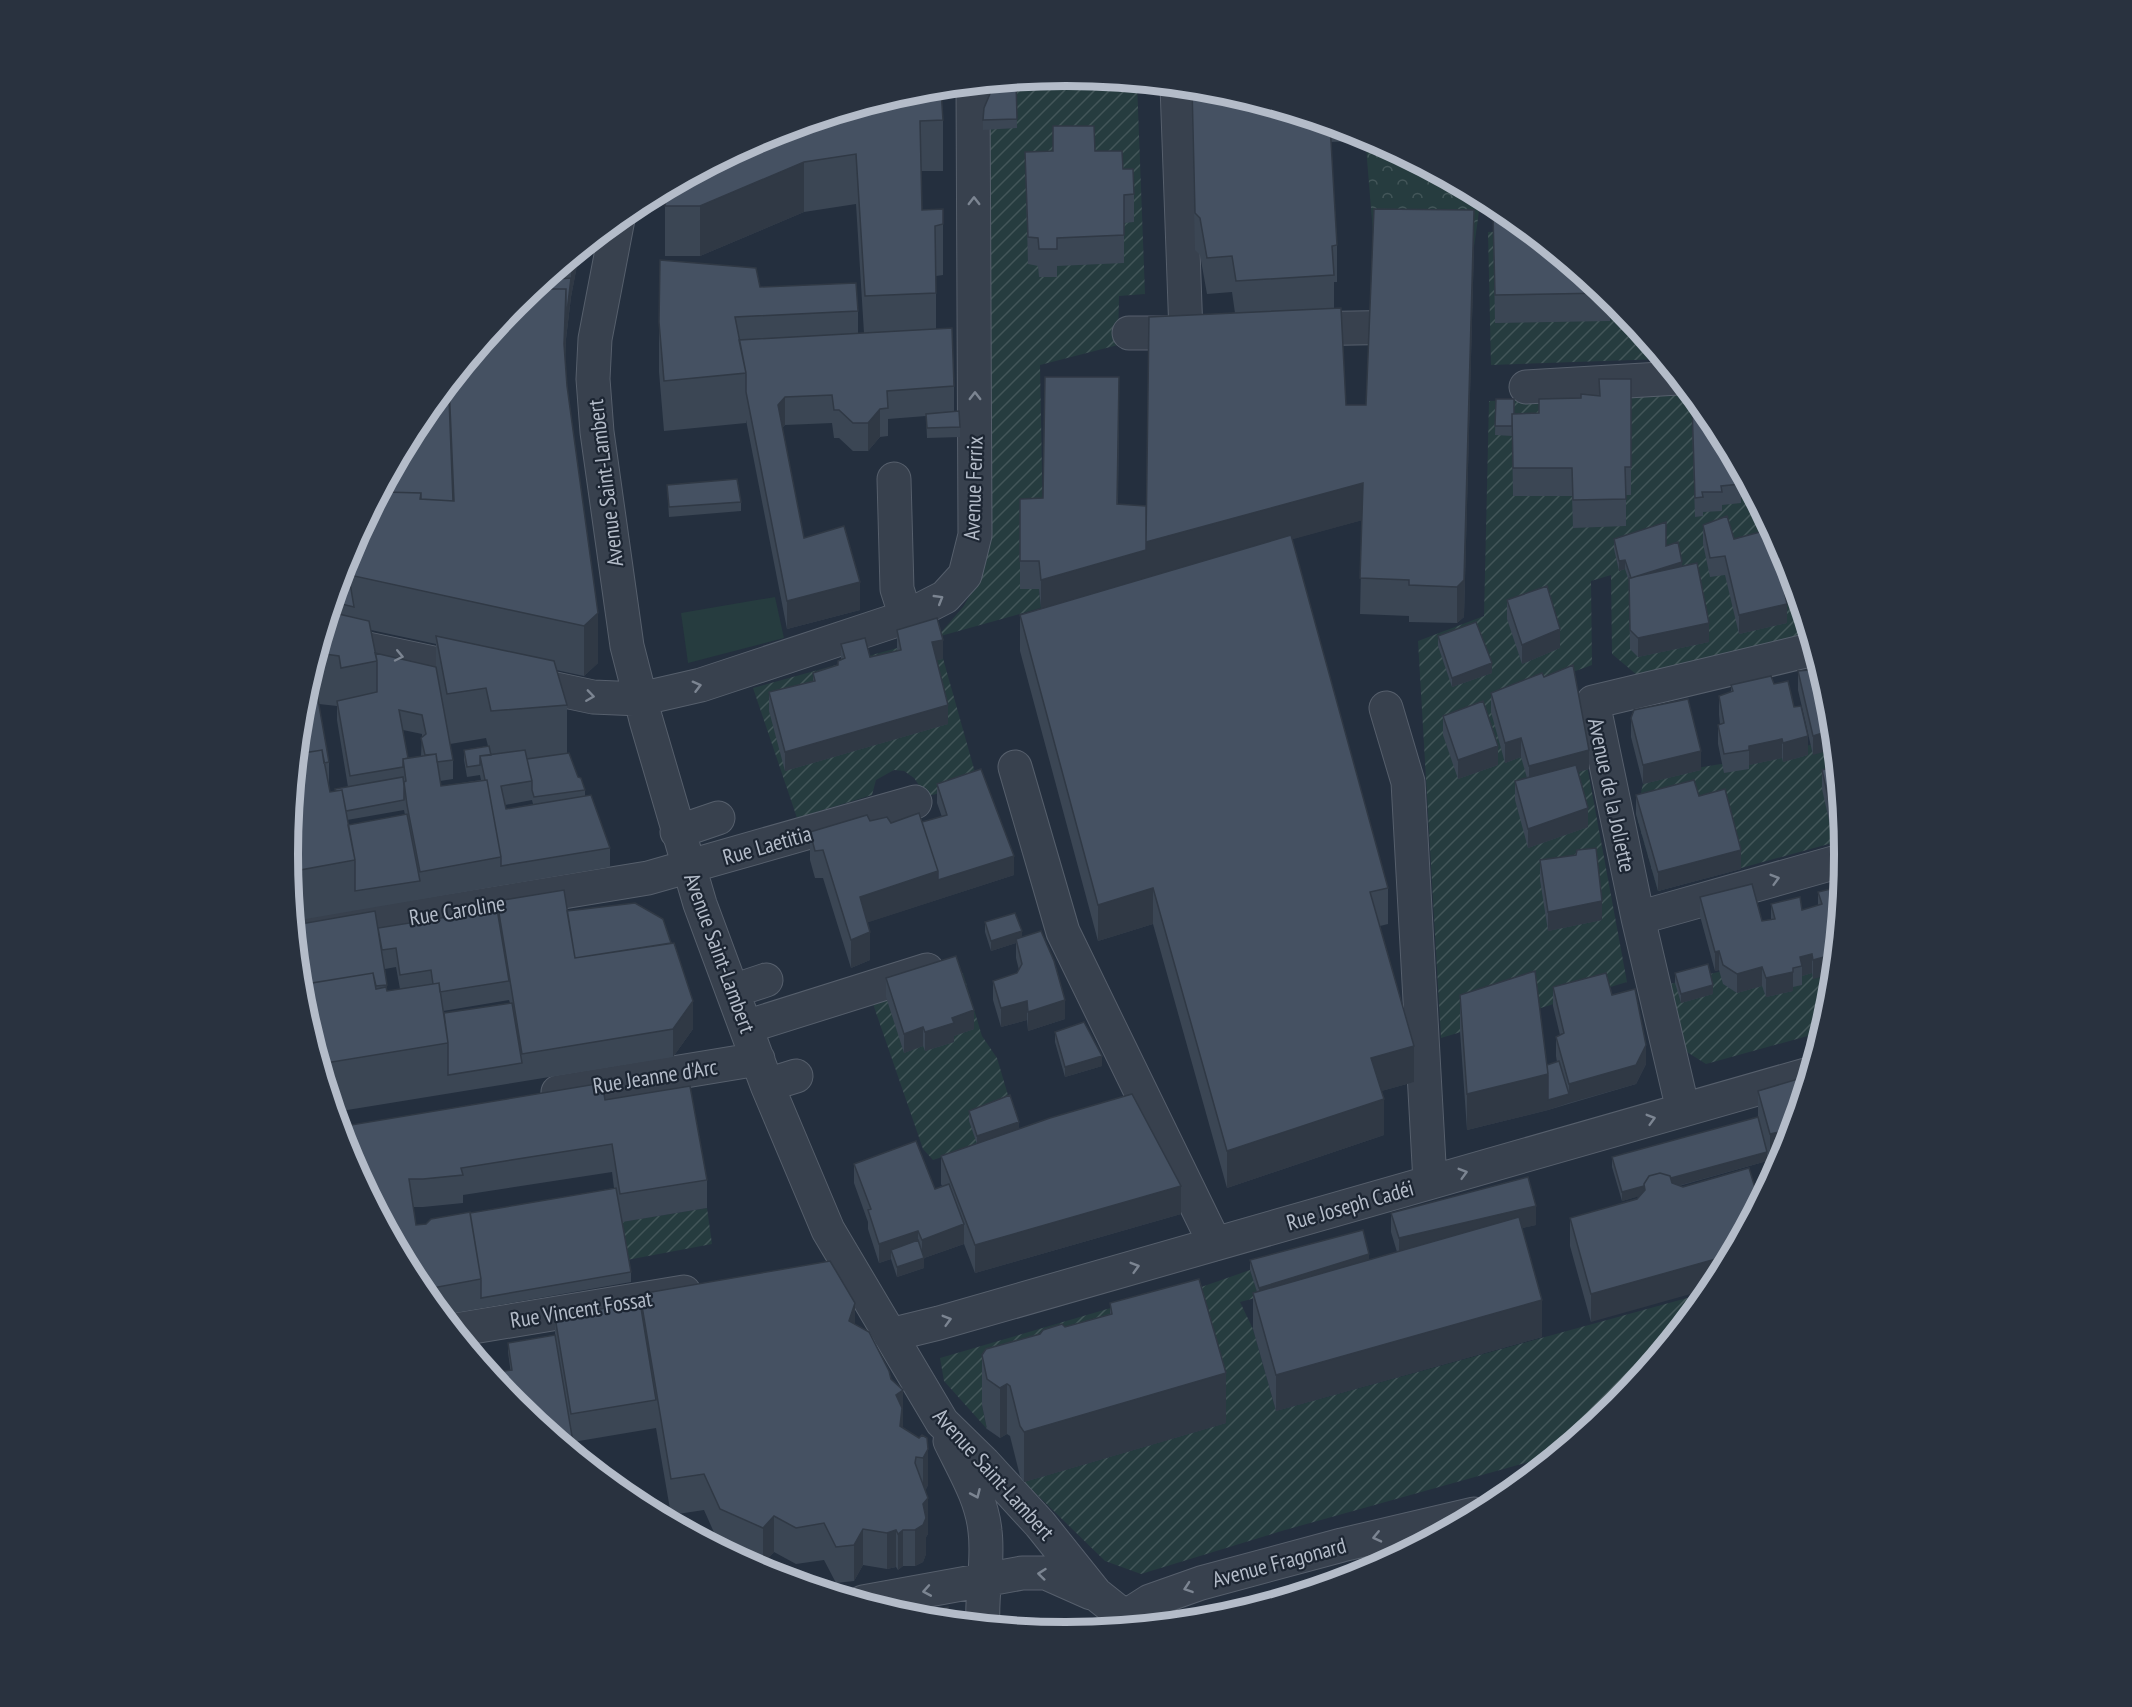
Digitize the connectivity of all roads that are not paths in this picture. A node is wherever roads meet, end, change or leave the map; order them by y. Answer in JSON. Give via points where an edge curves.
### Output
{"nodes":[{"id":1,"x":973,"y":91,"type":"edge"},
{"id":2,"x":1177,"y":94,"type":"edge"},
{"id":3,"x":616,"y":232,"type":"edge"},
{"id":4,"x":1413,"y":293,"type":"edge"},
{"id":5,"x":1129,"y":333,"type":"dead end"},
{"id":6,"x":1186,"y":333,"type":"junction"},
{"id":7,"x":1669,"y":379,"type":"edge"},
{"id":8,"x":1526,"y":387,"type":"dead end"},
{"id":9,"x":894,"y":479,"type":"dead end"},
{"id":10,"x":906,"y":617,"type":"junction"},
{"id":11,"x":329,"y":641,"type":"edge"},
{"id":12,"x":1807,"y":651,"type":"edge"},
{"id":13,"x":640,"y":699,"type":"junction"},
{"id":14,"x":1386,"y":708,"type":"dead end"},
{"id":15,"x":1015,"y":767,"type":"dead end"},
{"id":16,"x":915,"y":802,"type":"dead end"},
{"id":17,"x":718,"y":818,"type":"dead end"},
{"id":18,"x":677,"y":832,"type":"junction"},
{"id":19,"x":1834,"y":863,"type":"edge"},
{"id":20,"x":689,"y":868,"type":"junction"},
{"id":21,"x":1638,"y":918,"type":"junction"},
{"id":22,"x":303,"y":935,"type":"edge"},
{"id":23,"x":953,"y":962,"type":"edge"},
{"id":24,"x":766,"y":980,"type":"dead end"},
{"id":25,"x":733,"y":991,"type":"junction"},
{"id":26,"x":746,"y":1027,"type":"junction"},
{"id":27,"x":774,"y":1073,"type":"junction"},
{"id":28,"x":1800,"y":1076,"type":"edge"},
{"id":29,"x":524,"y":1098,"type":"edge"},
{"id":30,"x":1683,"y":1110,"type":"junction"},
{"id":31,"x":1431,"y":1182,"type":"junction"},
{"id":32,"x":1215,"y":1244,"type":"junction"},
{"id":33,"x":848,"y":1263,"type":"junction"},
{"id":34,"x":816,"y":1270,"type":"edge"},
{"id":35,"x":711,"y":1287,"type":"edge"},
{"id":36,"x":463,"y":1329,"type":"edge"},
{"id":37,"x":890,"y":1335,"type":"junction"},
{"id":38,"x":942,"y":1422,"type":"junction"},
{"id":39,"x":1448,"y":1520,"type":"edge"},
{"id":40,"x":984,"y":1580,"type":"junction"},
{"id":41,"x":1096,"y":1594,"type":"junction"},
{"id":42,"x":882,"y":1599,"type":"edge"},
{"id":43,"x":983,"y":1617,"type":"edge"},
{"id":44,"x":1133,"y":1618,"type":"edge"},
{"id":45,"x":1127,"y":1619,"type":"edge"}],
"edges":[{"from":10,"to":1,"type":"street","name":"Avenue Ferrix","one_way":true,"via":[[945,597],[964,575],[975,535]]},
{"from":2,"to":6,"type":"street"},
{"from":3,"to":13,"type":"street","name":"Avenue Saint-Lambert","via":[[595,339],[593,379],[615,571]]},
{"from":4,"to":6,"type":"street","via":[[1412,327]]},
{"from":5,"to":6,"type":"street"},
{"from":7,"to":8,"type":"street"},
{"from":9,"to":10,"type":"street","via":[[897,589]]},
{"from":13,"to":10,"type":"street","name":"Avenue Ferrix","one_way":true,"via":[[701,685]]},
{"from":11,"to":13,"type":"street","name":"Avenue Ferrix","one_way":true,"via":[[593,697]]},
{"from":12,"to":21,"type":"street","name":"Avenue de la Joliette","via":[[1593,702]]},
{"from":13,"to":18,"type":"street","name":"Avenue Saint-Lambert"},
{"from":14,"to":31,"type":"street","via":[[1408,782]]},
{"from":15,"to":32,"type":"street","via":[[1063,933]]},
{"from":16,"to":20,"type":"street","name":"Rue Laetitia"},
{"from":17,"to":18,"type":"street"},
{"from":18,"to":20,"type":"street","name":"Avenue Saint-Lambert"},
{"from":21,"to":19,"type":"street","one_way":true},
{"from":20,"to":22,"type":"street","name":"Rue Caroline","via":[[605,886]]},
{"from":20,"to":25,"type":"street","name":"Avenue Saint-Lambert"},
{"from":21,"to":30,"type":"street","name":"Avenue de la Joliette"},
{"from":23,"to":26,"type":"street"},
{"from":24,"to":25,"type":"street"},
{"from":25,"to":26,"type":"street","name":"Avenue Saint-Lambert"},
{"from":26,"to":27,"type":"street","name":"Avenue Saint-Lambert"},
{"from":27,"to":29,"type":"street","name":"Rue Jeanne d'Arc"},
{"from":27,"to":33,"type":"street","name":"Avenue Saint-Lambert","via":[[828,1230]]},
{"from":28,"to":30,"type":"street","name":"Rue Joseph Cadéi"},
{"from":31,"to":30,"type":"street","name":"Rue Joseph Cadéi","one_way":true},
{"from":31,"to":32,"type":"street","name":"Rue Joseph Cadéi"},
{"from":37,"to":32,"type":"street","name":"Rue Joseph Cadéi","one_way":true},
{"from":33,"to":34,"type":"street"},
{"from":33,"to":37,"type":"street","name":"Avenue Saint-Lambert"},
{"from":35,"to":36,"type":"street","name":"Rue Vincent Fossat"},
{"from":37,"to":38,"type":"street","name":"Avenue Saint-Lambert"},
{"from":38,"to":40,"type":"street","one_way":true,"via":[[983,1515]]},
{"from":38,"to":41,"type":"street","name":"Avenue Saint-Lambert","via":[[1040,1524]]},
{"from":39,"to":44,"type":"street","name":"Avenue Fragonard","one_way":true,"via":[[1201,1583],[1150,1601]]},
{"from":41,"to":40,"type":"street","name":"Avenue Saint-Lambert","one_way":true,"via":[[1046,1573]]},
{"from":40,"to":42,"type":"street","name":"Avenue Saint-Lambert","one_way":true},
{"from":40,"to":43,"type":"street"},
{"from":41,"to":45,"type":"street","name":"Avenue Saint-Lambert"}]}
